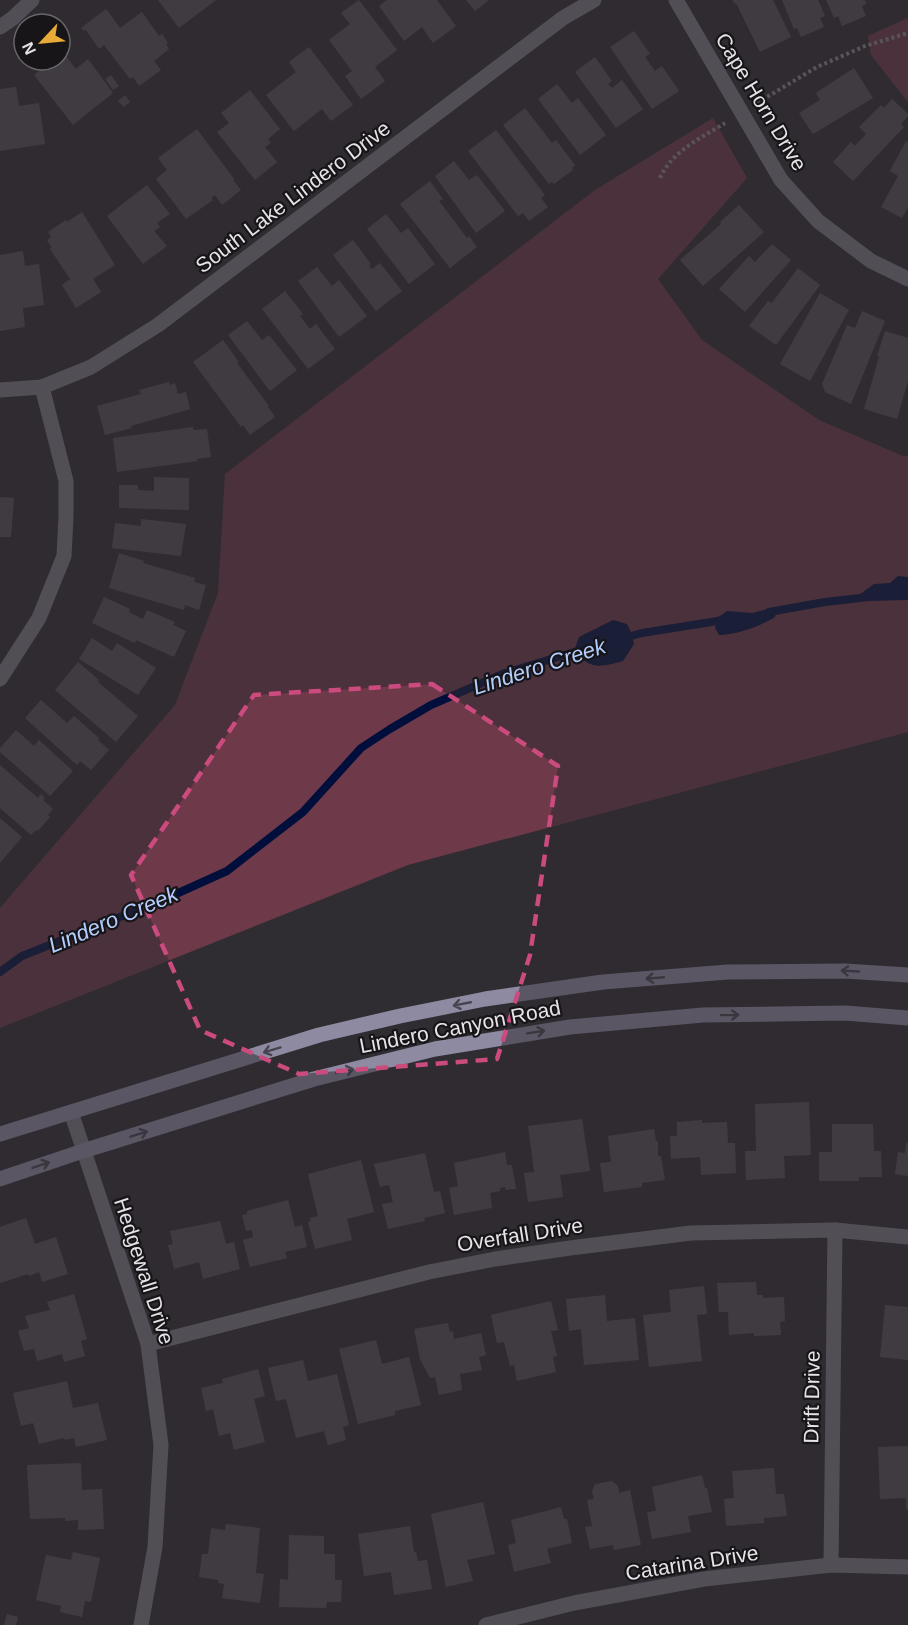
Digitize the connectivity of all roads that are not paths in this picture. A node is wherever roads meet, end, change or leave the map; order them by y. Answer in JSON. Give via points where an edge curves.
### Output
{"nodes":[{"id":1,"x":32,"y":0,"type":"edge"},
{"id":2,"x":594,"y":0,"type":"edge"},
{"id":3,"x":676,"y":0,"type":"edge"},
{"id":4,"x":0,"y":27,"type":"edge"},
{"id":5,"x":908,"y":279,"type":"edge"},
{"id":6,"x":42,"y":387,"type":"junction"},
{"id":7,"x":0,"y":390,"type":"edge"},
{"id":8,"x":0,"y":679,"type":"edge"},
{"id":9,"x":908,"y":975,"type":"edge"},
{"id":10,"x":908,"y":1018,"type":"edge"},
{"id":11,"x":71,"y":1112,"type":"junction"},
{"id":12,"x":0,"y":1134,"type":"edge"},
{"id":13,"x":83,"y":1151,"type":"junction"},
{"id":14,"x":0,"y":1179,"type":"edge"},
{"id":15,"x":835,"y":1230,"type":"junction"},
{"id":16,"x":908,"y":1238,"type":"edge"},
{"id":17,"x":148,"y":1344,"type":"junction"},
{"id":18,"x":831,"y":1565,"type":"junction"},
{"id":19,"x":908,"y":1567,"type":"edge"},
{"id":20,"x":141,"y":1625,"type":"edge"},
{"id":21,"x":486,"y":1625,"type":"edge"}],
"edges":[{"from":1,"to":4,"type":"street"},
{"from":2,"to":6,"type":"street","name":"South Lake Lindero Drive","via":[[563,18],[158,325],[91,367]]},
{"from":3,"to":5,"type":"street","name":"Cape Horn Drive","via":[[781,180],[818,220],[871,261]]},
{"from":6,"to":7,"type":"street","name":"South Lake Lindero Drive"},
{"from":6,"to":8,"type":"street","via":[[66,481],[64,556],[39,618]]},
{"from":9,"to":11,"type":"main road","name":"Lindero Canyon Road","one_way":true,"via":[[728,972],[603,982],[485,999],[320,1035]]},
{"from":13,"to":10,"type":"main road","name":"Lindero Canyon Road","one_way":true,"via":[[325,1077],[435,1049],[547,1030],[703,1016],[844,1013]]},
{"from":11,"to":12,"type":"main road","name":"Lindero Canyon Road"},
{"from":11,"to":13,"type":"street","name":"Hedgewall Drive"},
{"from":14,"to":13,"type":"main road","name":"Lindero Canyon Road","one_way":true},
{"from":13,"to":17,"type":"street","name":"Hedgewall Drive"},
{"from":15,"to":16,"type":"street","name":"Overfall Drive"},
{"from":15,"to":17,"type":"street","name":"Overfall Drive","via":[[691,1233],[495,1258]]},
{"from":15,"to":18,"type":"street","name":"Drift Drive"},
{"from":17,"to":20,"type":"street","name":"Hedgewall Drive","via":[[161,1445],[155,1547]]},
{"from":18,"to":19,"type":"street","name":"Catarina Drive"},
{"from":18,"to":21,"type":"street","name":"Catarina Drive","via":[[704,1579]]}]}
